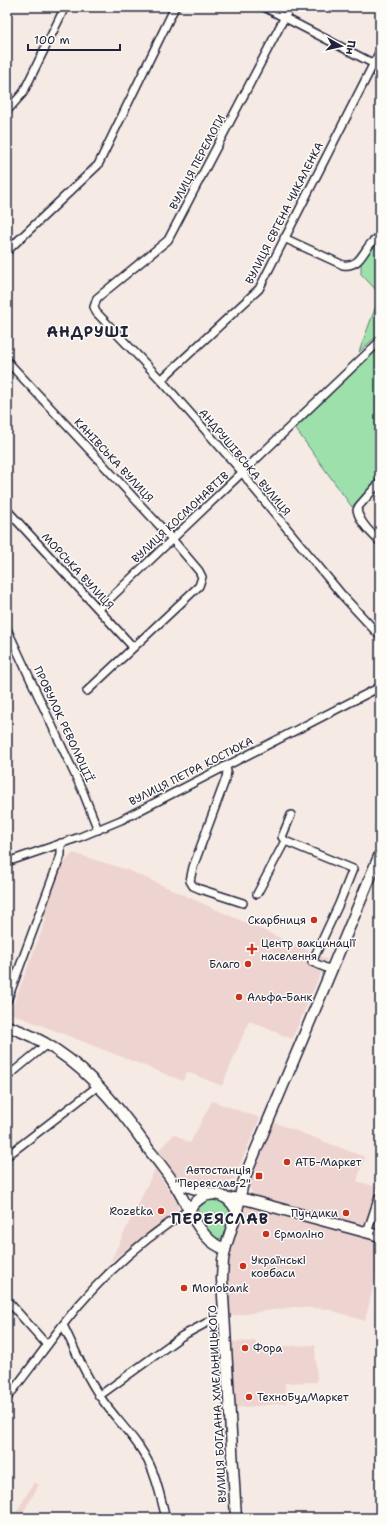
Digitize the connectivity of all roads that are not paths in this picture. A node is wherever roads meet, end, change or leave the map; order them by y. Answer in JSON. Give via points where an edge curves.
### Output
{"nodes":[{"id":1,"x":65,"y":7,"type":"edge"},
{"id":2,"x":174,"y":7,"type":"edge"},
{"id":3,"x":264,"y":7,"type":"edge"},
{"id":4,"x":290,"y":7,"type":"edge"},
{"id":5,"x":285,"y":18,"type":"junction"},
{"id":6,"x":380,"y":51,"type":"edge"},
{"id":7,"x":377,"y":65,"type":"edge"},
{"id":8,"x":7,"y":111,"type":"edge"},
{"id":9,"x":380,"y":237,"type":"edge"},
{"id":10,"x":284,"y":238,"type":"junction"},
{"id":11,"x":7,"y":251,"type":"edge"},
{"id":12,"x":94,"y":304,"type":"joint"},
{"id":13,"x":380,"y":341,"type":"edge"},
{"id":14,"x":7,"y":361,"type":"edge"},
{"id":15,"x":161,"y":380,"type":"junction"},
{"id":16,"x":243,"y":473,"type":"junction"},
{"id":17,"x":380,"y":482,"type":"edge"},
{"id":18,"x":7,"y":510,"type":"edge"},
{"id":19,"x":172,"y":539,"type":"junction"},
{"id":20,"x":380,"y":542,"type":"edge"},
{"id":21,"x":99,"y":609,"type":"junction"},
{"id":22,"x":7,"y":629,"type":"edge"},
{"id":23,"x":380,"y":636,"type":"edge"},
{"id":24,"x":133,"y":647,"type":"junction"},
{"id":25,"x":380,"y":687,"type":"edge"},
{"id":26,"x":87,"y":691,"type":"dead end"},
{"id":27,"x":225,"y":766,"type":"junction"},
{"id":28,"x":291,"y":815,"type":"dead end"},
{"id":29,"x":98,"y":830,"type":"junction"},
{"id":30,"x":284,"y":841,"type":"junction"},
{"id":31,"x":61,"y":843,"type":"junction"},
{"id":32,"x":380,"y":854,"type":"edge"},
{"id":33,"x":7,"y":862,"type":"edge"},
{"id":34,"x":257,"y":894,"type":"dead end"},
{"id":35,"x":243,"y":903,"type":"dead end"},
{"id":36,"x":331,"y":970,"type":"junction"},
{"id":37,"x":7,"y":1001,"type":"edge"},
{"id":38,"x":7,"y":1026,"type":"edge"},
{"id":39,"x":47,"y":1044,"type":"junction"},
{"id":40,"x":7,"y":1077,"type":"edge"},
{"id":41,"x":98,"y":1086,"type":"junction"},
{"id":42,"x":7,"y":1156,"type":"edge"},
{"id":43,"x":244,"y":1181,"type":"junction"},
{"id":44,"x":174,"y":1182,"type":"junction"},
{"id":45,"x":380,"y":1193,"type":"edge"},
{"id":46,"x":216,"y":1195,"type":"junction"},
{"id":47,"x":239,"y":1198,"type":"junction"},
{"id":48,"x":254,"y":1202,"type":"junction"},
{"id":49,"x":189,"y":1210,"type":"junction"},
{"id":50,"x":237,"y":1211,"type":"junction"},
{"id":51,"x":367,"y":1233,"type":"junction"},
{"id":52,"x":380,"y":1236,"type":"edge"},
{"id":53,"x":213,"y":1244,"type":"junction"},
{"id":54,"x":226,"y":1246,"type":"junction"},
{"id":55,"x":222,"y":1264,"type":"junction"},
{"id":56,"x":7,"y":1300,"type":"edge"},
{"id":57,"x":225,"y":1317,"type":"junction"},
{"id":58,"x":63,"y":1325,"type":"junction"},
{"id":59,"x":47,"y":1345,"type":"junction"},
{"id":60,"x":99,"y":1396,"type":"junction"},
{"id":61,"x":7,"y":1398,"type":"edge"},
{"id":62,"x":166,"y":1518,"type":"edge"},
{"id":63,"x":236,"y":1518,"type":"edge"}],
"edges":[{"from":1,"to":8,"type":"street","via":[[23,93]]},
{"from":2,"to":11,"type":"street","via":[[98,165]]},
{"from":3,"to":5,"type":"street"},
{"from":4,"to":5,"type":"street","name":"ВУЛИЦЯ ПЕРЕМОГИ"},
{"from":5,"to":7,"type":"street"},
{"from":5,"to":12,"type":"street","name":"ВУЛИЦЯ ПЕРЕМОГИ","via":[[168,240],[97,298]]},
{"from":6,"to":7,"type":"street","name":"ВУЛИЦЯ ЄВГЕНА ЧИКАЛЕНКА"},
{"from":7,"to":10,"type":"street","name":"ВУЛИЦЯ ЄВГЕНА ЧИКАЛЕНКА"},
{"from":9,"to":10,"type":"street","via":[[374,239],[357,262],[348,266]]},
{"from":10,"to":15,"type":"street","name":"ВУЛИЦЯ ЄВГЕНА ЧИКАЛЕНКА","via":[[259,289]]},
{"from":12,"to":15,"type":"street","name":"АНДРУШІВСЬКА ВУЛИЦЯ","via":[[96,312]]},
{"from":13,"to":16,"type":"street","name":"ВУЛИЦЯ КОСМОНАВТІВ"},
{"from":14,"to":19,"type":"street","name":"КАНІВСЬКА ВУЛИЦЯ"},
{"from":15,"to":16,"type":"street","name":"АНДРУШІВСЬКА ВУЛИЦЯ"},
{"from":16,"to":19,"type":"street","name":"ВУЛИЦЯ КОСМОНАВТІВ"},
{"from":16,"to":23,"type":"street","name":"АНДРУШІВСЬКА ВУЛИЦЯ","via":[[334,585]]},
{"from":17,"to":20,"type":"street","via":[[357,510],[358,515]]},
{"from":18,"to":21,"type":"street","name":"МОРСЬКА ВУЛИЦЯ"},
{"from":19,"to":21,"type":"street","name":"ВУЛИЦЯ КОСМОНАВТІВ"},
{"from":19,"to":24,"type":"street","name":"КАНІВСЬКА ВУЛИЦЯ","via":[[199,571],[202,577],[199,586]]},
{"from":21,"to":24,"type":"street","name":"МОРСЬКА ВУЛИЦЯ"},
{"from":22,"to":29,"type":"street","name":"ПРОВУЛОК РЕВОЛЮЦІЇ","via":[[83,792]]},
{"from":24,"to":26,"type":"street"},
{"from":25,"to":27,"type":"street","name":"ВУЛИЦЯ ПЕТРА КОСТЮКА"},
{"from":27,"to":29,"type":"street","name":"ВУЛИЦЯ ПЕТРА КОСТЮКА"},
{"from":27,"to":35,"type":"street","via":[[226,778],[190,881],[193,886],[200,889]]},
{"from":28,"to":30,"type":"street","via":[[283,834]]},
{"from":29,"to":31,"type":"street","name":"ВУЛИЦЯ ПЕТРА КОСТЮКА"},
{"from":30,"to":34,"type":"street"},
{"from":30,"to":36,"type":"street","via":[[353,869],[312,962]]},
{"from":31,"to":33,"type":"street","name":"ВУЛИЦЯ ПЕТРА КОСТЮКА"},
{"from":31,"to":37,"type":"street","via":[[61,855]]},
{"from":32,"to":36,"type":"main road"},
{"from":36,"to":43,"type":"main road"},
{"from":38,"to":39,"type":"main road","name":"ВУЛИЦЯ БОГДАНА ХМЕЛЬНИЦЬКОГО"},
{"from":39,"to":40,"type":"street"},
{"from":39,"to":41,"type":"main road","name":"ВУЛИЦЯ БОГДАНА ХМЕЛЬНИЦЬКОГО","via":[[72,1061]]},
{"from":41,"to":42,"type":"street"},
{"from":41,"to":44,"type":"main road","name":"ВУЛИЦЯ БОГДАНА ХМЕЛЬНИЦЬКОГО"},
{"from":43,"to":46,"type":"main road","via":[[232,1191]]},
{"from":43,"to":47,"type":"main road"},
{"from":43,"to":48,"type":"main road","via":[[246,1193]]},
{"from":44,"to":46,"type":"main road"},
{"from":44,"to":49,"type":"main road","name":"ВУЛИЦЯ БОГДАНА ХМЕЛЬНИЦЬКОГО"},
{"from":45,"to":51,"type":"street"},
{"from":46,"to":47,"type":"main road"},
{"from":46,"to":49,"type":"main road","via":[[202,1197]]},
{"from":46,"to":50,"type":"main road","via":[[231,1202]]},
{"from":47,"to":48,"type":"main road"},
{"from":47,"to":50,"type":"main road"},
{"from":48,"to":50,"type":"main road"},
{"from":48,"to":51,"type":"main road"},
{"from":49,"to":53,"type":"main road","name":"ВУЛИЦЯ БОГДАНА ХМЕЛЬНИЦЬКОГО"},
{"from":49,"to":58,"type":"street","via":[[112,1269]]},
{"from":50,"to":54,"type":"main road","name":"ВУЛИЦЯ БОГДАНА ХМЕЛЬНИЦЬКОГО"},
{"from":51,"to":52,"type":"main road"},
{"from":53,"to":54,"type":"main road","via":[[220,1248]]},
{"from":53,"to":55,"type":"main road","name":"ВУЛИЦЯ БОГДАНА ХМЕЛЬНИЦЬКОГО"},
{"from":54,"to":55,"type":"main road","name":"ВУЛИЦЯ БОГДАНА ХМЕЛЬНИЦЬКОГО"},
{"from":55,"to":57,"type":"main road","name":"ВУЛИЦЯ БОГДАНА ХМЕЛЬНИЦЬКОГО"},
{"from":56,"to":59,"type":"street"},
{"from":57,"to":60,"type":"street","via":[[210,1321],[186,1334]]},
{"from":57,"to":63,"type":"main road","name":"ВУЛИЦЯ БОГДАНА ХМЕЛЬНИЦЬКОГО"},
{"from":58,"to":59,"type":"street"},
{"from":58,"to":60,"type":"street"},
{"from":59,"to":61,"type":"street"},
{"from":60,"to":62,"type":"street","via":[[147,1459],[156,1479]]}]}
